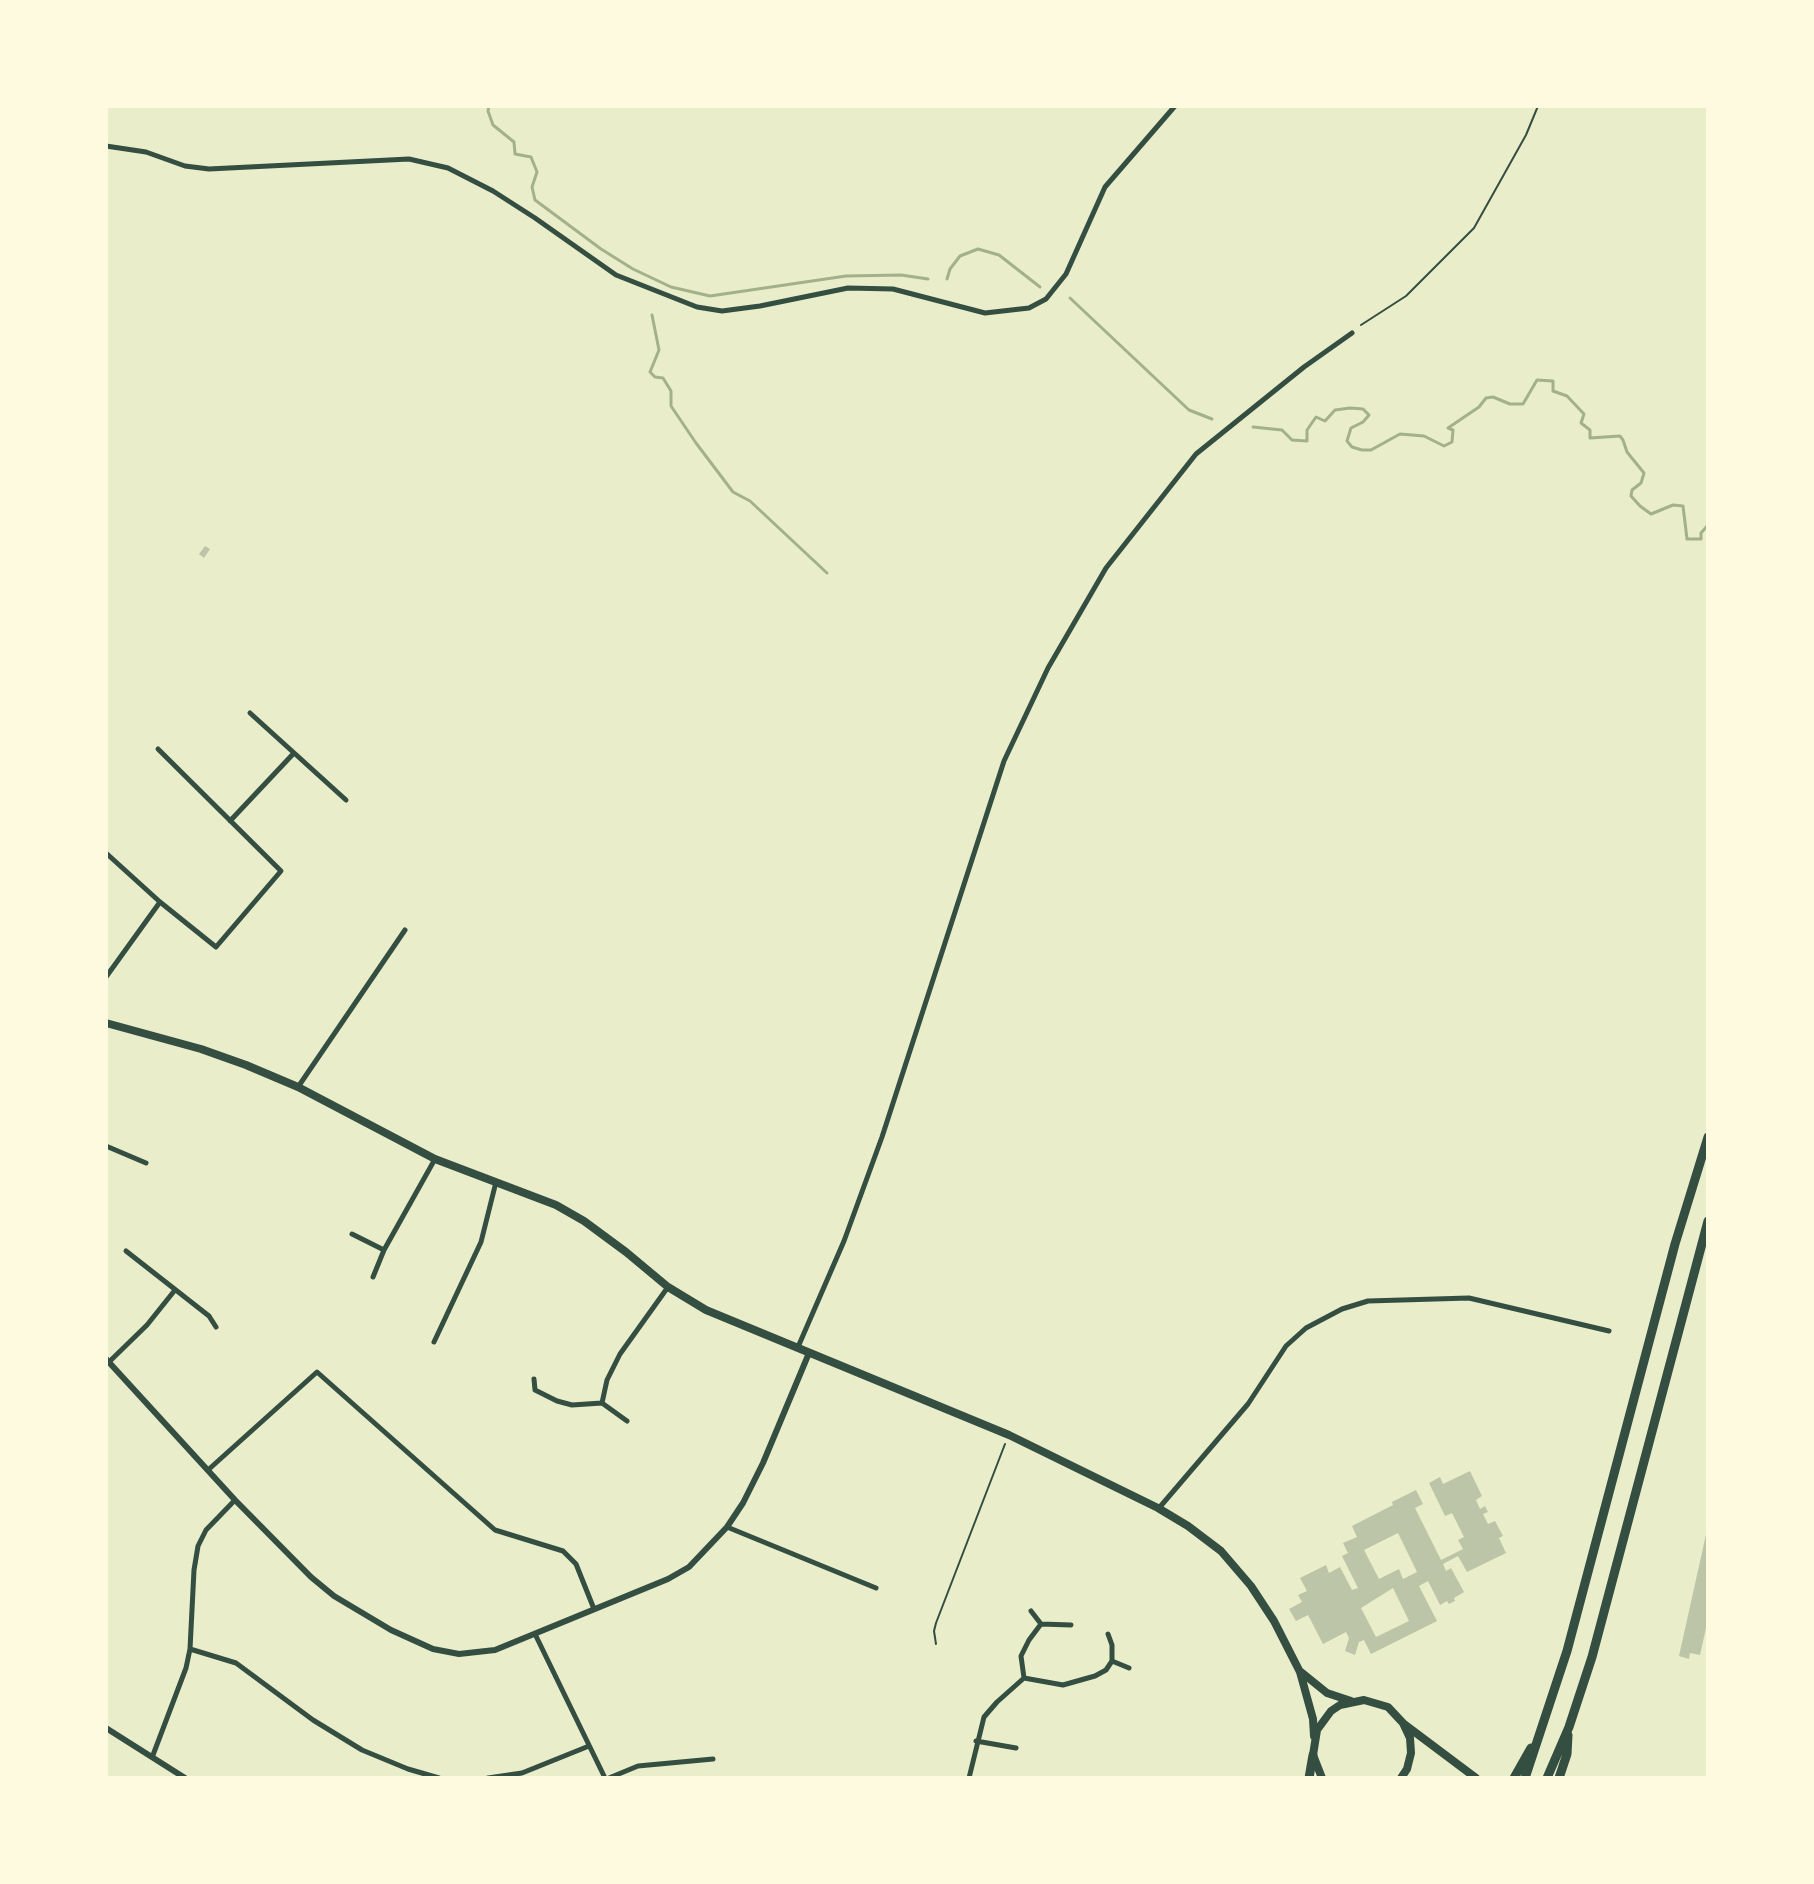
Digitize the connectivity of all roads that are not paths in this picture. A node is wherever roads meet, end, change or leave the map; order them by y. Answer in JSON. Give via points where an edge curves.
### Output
{"nodes":[{"id":1,"x":1175,"y":106,"type":"edge"},
{"id":2,"x":106,"y":146,"type":"edge"},
{"id":3,"x":1352,"y":333,"type":"dead end"},
{"id":4,"x":250,"y":713,"type":"dead end"},
{"id":5,"x":158,"y":749,"type":"dead end"},
{"id":6,"x":294,"y":753,"type":"junction"},
{"id":7,"x":346,"y":800,"type":"dead end"},
{"id":8,"x":230,"y":821,"type":"junction"},
{"id":9,"x":106,"y":853,"type":"edge"},
{"id":10,"x":160,"y":902,"type":"junction"},
{"id":11,"x":405,"y":930,"type":"dead end"},
{"id":12,"x":106,"y":977,"type":"edge"},
{"id":13,"x":106,"y":1023,"type":"edge"},
{"id":14,"x":298,"y":1087,"type":"junction"},
{"id":15,"x":1708,"y":1137,"type":"edge"},
{"id":16,"x":106,"y":1146,"type":"edge"},
{"id":17,"x":435,"y":1159,"type":"junction"},
{"id":18,"x":146,"y":1163,"type":"dead end"},
{"id":19,"x":496,"y":1182,"type":"junction"},
{"id":20,"x":1708,"y":1221,"type":"edge"},
{"id":21,"x":352,"y":1234,"type":"dead end"},
{"id":22,"x":384,"y":1250,"type":"junction"},
{"id":23,"x":126,"y":1251,"type":"dead end"},
{"id":24,"x":373,"y":1277,"type":"dead end"},
{"id":25,"x":668,"y":1287,"type":"junction"},
{"id":26,"x":175,"y":1290,"type":"junction"},
{"id":27,"x":216,"y":1327,"type":"dead end"},
{"id":28,"x":1609,"y":1331,"type":"dead end"},
{"id":29,"x":434,"y":1342,"type":"dead end"},
{"id":30,"x":797,"y":1348,"type":"junction"},
{"id":31,"x":809,"y":1353,"type":"junction"},
{"id":32,"x":108,"y":1360,"type":"edge"},
{"id":33,"x":534,"y":1379,"type":"dead end"},
{"id":34,"x":602,"y":1403,"type":"junction"},
{"id":35,"x":627,"y":1421,"type":"dead end"},
{"id":36,"x":208,"y":1470,"type":"junction"},
{"id":37,"x":235,"y":1500,"type":"junction"},
{"id":38,"x":1158,"y":1508,"type":"junction"},
{"id":39,"x":727,"y":1527,"type":"junction"},
{"id":40,"x":876,"y":1588,"type":"dead end"},
{"id":41,"x":594,"y":1609,"type":"junction"},
{"id":42,"x":1031,"y":1611,"type":"dead end"},
{"id":43,"x":1041,"y":1624,"type":"junction"},
{"id":44,"x":1071,"y":1625,"type":"dead end"},
{"id":45,"x":535,"y":1634,"type":"junction"},
{"id":46,"x":1108,"y":1634,"type":"dead end"},
{"id":47,"x":190,"y":1649,"type":"junction"},
{"id":48,"x":1112,"y":1661,"type":"junction"},
{"id":49,"x":1129,"y":1668,"type":"dead end"},
{"id":50,"x":1300,"y":1672,"type":"junction"},
{"id":51,"x":1024,"y":1678,"type":"junction"},
{"id":52,"x":1351,"y":1701,"type":"junction"},
{"id":53,"x":1403,"y":1723,"type":"junction"},
{"id":54,"x":1569,"y":1727,"type":"junction"},
{"id":55,"x":106,"y":1728,"type":"edge"},
{"id":56,"x":976,"y":1741,"type":"junction"},
{"id":57,"x":1314,"y":1741,"type":"junction"},
{"id":58,"x":589,"y":1746,"type":"junction"},
{"id":59,"x":1016,"y":1748,"type":"dead end"},
{"id":60,"x":153,"y":1755,"type":"junction"},
{"id":61,"x":1313,"y":1755,"type":"junction"},
{"id":62,"x":713,"y":1759,"type":"dead end"},
{"id":63,"x":1521,"y":1775,"type":"edge"},
{"id":64,"x":185,"y":1778,"type":"edge"},
{"id":65,"x":439,"y":1778,"type":"edge"},
{"id":66,"x":488,"y":1778,"type":"edge"},
{"id":67,"x":607,"y":1778,"type":"edge"},
{"id":68,"x":969,"y":1778,"type":"edge"},
{"id":69,"x":1309,"y":1778,"type":"edge"},
{"id":70,"x":1322,"y":1778,"type":"edge"},
{"id":71,"x":1401,"y":1778,"type":"edge"},
{"id":72,"x":1476,"y":1778,"type":"edge"},
{"id":73,"x":1547,"y":1778,"type":"edge"},
{"id":74,"x":1559,"y":1778,"type":"edge"}],
"edges":[{"from":1,"to":2,"type":"street","via":[[1105,187],[1066,274],[1046,299],[1029,308],[985,313],[893,289],[848,288],[722,311],[697,307],[616,275],[493,191],[448,168],[409,159],[209,169]]},
{"from":3,"to":30,"type":"street","via":[[1196,454],[1106,568],[1048,668],[1004,761],[882,1137]]},
{"from":4,"to":6,"type":"street"},
{"from":5,"to":8,"type":"street"},
{"from":6,"to":7,"type":"street"},
{"from":6,"to":8,"type":"street"},
{"from":8,"to":10,"type":"street","via":[[281,871],[216,947]]},
{"from":9,"to":10,"type":"street"},
{"from":10,"to":12,"type":"street"},
{"from":11,"to":14,"type":"street"},
{"from":13,"to":14,"type":"main road","via":[[201,1049]]},
{"from":14,"to":17,"type":"main road"},
{"from":15,"to":63,"type":"highway","via":[[1567,1651]]},
{"from":16,"to":18,"type":"street"},
{"from":17,"to":19,"type":"main road"},
{"from":17,"to":22,"type":"street"},
{"from":19,"to":25,"type":"main road","via":[[584,1221]]},
{"from":19,"to":29,"type":"street","via":[[481,1242]]},
{"from":20,"to":54,"type":"highway"},
{"from":21,"to":22,"type":"street"},
{"from":22,"to":24,"type":"street"},
{"from":23,"to":26,"type":"street"},
{"from":25,"to":30,"type":"main road","via":[[706,1310]]},
{"from":25,"to":34,"type":"street","via":[[620,1354]]},
{"from":26,"to":27,"type":"street"},
{"from":26,"to":32,"type":"street"},
{"from":28,"to":38,"type":"street","via":[[1469,1298],[1368,1301],[1342,1309],[1286,1346],[1248,1404]]},
{"from":30,"to":31,"type":"main road"},
{"from":31,"to":38,"type":"main road","via":[[1009,1435]]},
{"from":31,"to":39,"type":"street","via":[[763,1463]]},
{"from":32,"to":36,"type":"street"},
{"from":33,"to":34,"type":"street","via":[[535,1390],[557,1401]]},
{"from":34,"to":35,"type":"street"},
{"from":36,"to":37,"type":"street"},
{"from":36,"to":41,"type":"street","via":[[317,1372],[495,1530],[571,1557]]},
{"from":37,"to":45,"type":"street","via":[[334,1596],[426,1647],[477,1654]]},
{"from":37,"to":47,"type":"street","via":[[198,1546]]},
{"from":38,"to":50,"type":"main road","via":[[1236,1567],[1274,1621]]},
{"from":39,"to":40,"type":"street"},
{"from":39,"to":41,"type":"street","via":[[689,1567]]},
{"from":41,"to":45,"type":"street"},
{"from":42,"to":43,"type":"street"},
{"from":43,"to":44,"type":"street"},
{"from":43,"to":51,"type":"street","via":[[1021,1656]]},
{"from":45,"to":58,"type":"street"},
{"from":46,"to":48,"type":"street"},
{"from":47,"to":60,"type":"street"},
{"from":47,"to":65,"type":"street","via":[[236,1663],[362,1750]]},
{"from":48,"to":49,"type":"street"},
{"from":48,"to":51,"type":"street","via":[[1106,1670],[1073,1684]]},
{"from":50,"to":52,"type":"main road","via":[[1327,1693]]},
{"from":50,"to":57,"type":"main road"},
{"from":51,"to":56,"type":"street","via":[[984,1717]]},
{"from":52,"to":53,"type":"main road","via":[[1388,1707]]},
{"from":52,"to":57,"type":"main road","via":[[1323,1720]]},
{"from":53,"to":71,"type":"main road","via":[[1411,1753]]},
{"from":53,"to":72,"type":"main road"},
{"from":54,"to":73,"type":"highway"},
{"from":54,"to":74,"type":"highway"},
{"from":55,"to":60,"type":"street"},
{"from":56,"to":59,"type":"street"},
{"from":56,"to":68,"type":"street"},
{"from":57,"to":61,"type":"main road"},
{"from":58,"to":66,"type":"street","via":[[522,1773]]},
{"from":58,"to":67,"type":"street"},
{"from":60,"to":64,"type":"street"},
{"from":61,"to":69,"type":"highway"},
{"from":61,"to":70,"type":"main road"},
{"from":62,"to":67,"type":"street","via":[[638,1766]]}]}
